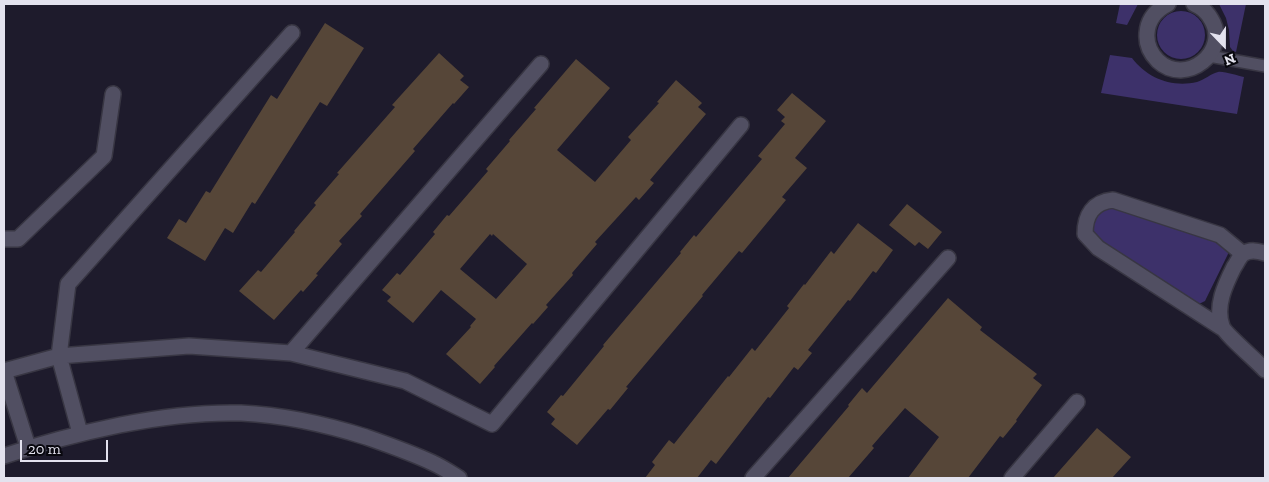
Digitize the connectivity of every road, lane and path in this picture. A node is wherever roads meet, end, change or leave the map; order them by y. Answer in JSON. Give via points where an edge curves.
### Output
{"nodes":[{"id":1,"x":1168,"y":4,"type":"edge"},
{"id":2,"x":1194,"y":4,"type":"edge"},
{"id":3,"x":292,"y":33,"type":"dead end"},
{"id":4,"x":1209,"y":56,"type":"junction"},
{"id":5,"x":540,"y":64,"type":"dead end"},
{"id":6,"x":1265,"y":66,"type":"edge"},
{"id":7,"x":114,"y":94,"type":"dead end"},
{"id":8,"x":741,"y":125,"type":"dead end"},
{"id":9,"x":4,"y":239,"type":"edge"},
{"id":10,"x":1265,"y":253,"type":"edge"},
{"id":11,"x":1243,"y":254,"type":"junction"},
{"id":12,"x":948,"y":258,"type":"dead end"},
{"id":13,"x":1222,"y":328,"type":"junction"},
{"id":14,"x":291,"y":353,"type":"junction"},
{"id":15,"x":59,"y":356,"type":"junction"},
{"id":16,"x":1265,"y":370,"type":"edge"},
{"id":17,"x":4,"y":371,"type":"edge"},
{"id":18,"x":1077,"y":402,"type":"dead end"},
{"id":19,"x":80,"y":433,"type":"junction"},
{"id":20,"x":28,"y":448,"type":"junction"},
{"id":21,"x":4,"y":456,"type":"edge"},
{"id":22,"x":460,"y":478,"type":"edge"},
{"id":23,"x":753,"y":478,"type":"edge"},
{"id":24,"x":1012,"y":478,"type":"edge"}],
"edges":[{"from":1,"to":4,"type":"street","via":[[1158,10],[1147,28],[1146,38],[1154,57],[1162,65],[1182,70],[1197,66]]},
{"from":2,"to":4,"type":"street","via":[[1214,23],[1216,34]]},
{"from":3,"to":15,"type":"street","via":[[68,284]]},
{"from":4,"to":6,"type":"lane"},
{"from":5,"to":14,"type":"street"},
{"from":7,"to":9,"type":"street","via":[[104,156],[18,239]]},
{"from":8,"to":14,"type":"street","via":[[492,424],[405,381]]},
{"from":10,"to":11,"type":"street","via":[[1253,250]]},
{"from":11,"to":13,"type":"street","via":[[1220,300]]},
{"from":11,"to":13,"type":"street","via":[[1220,235],[1113,200],[1094,206],[1085,223],[1085,234],[1098,248]]},
{"from":12,"to":23,"type":"street"},
{"from":13,"to":16,"type":"street"},
{"from":14,"to":15,"type":"street","via":[[188,346]]},
{"from":15,"to":17,"type":"street"},
{"from":15,"to":19,"type":"street"},
{"from":17,"to":20,"type":"street"},
{"from":18,"to":24,"type":"street"},
{"from":19,"to":20,"type":"street"},
{"from":19,"to":22,"type":"street","via":[[191,414],[274,416],[342,429],[387,444]]},
{"from":20,"to":21,"type":"street"}]}
